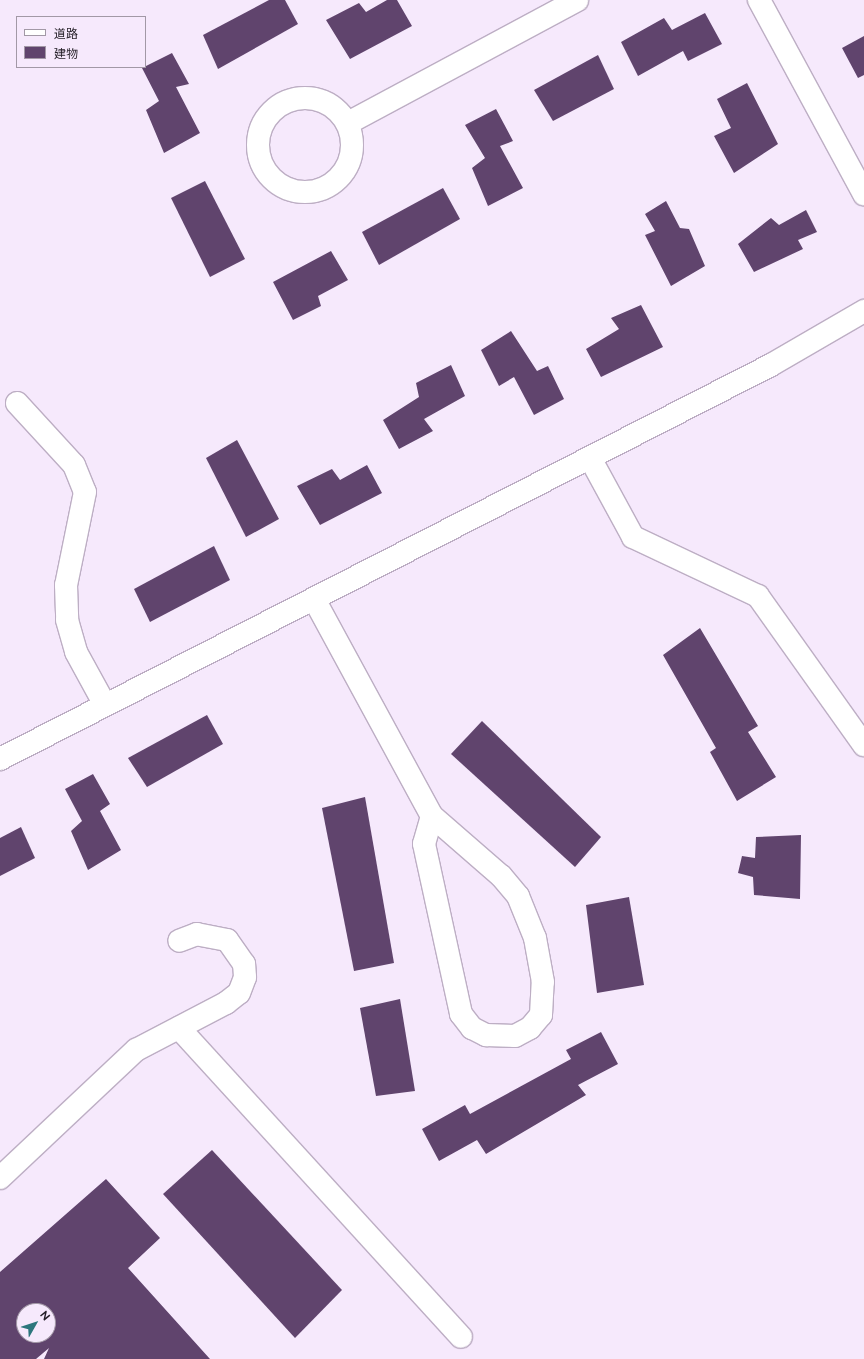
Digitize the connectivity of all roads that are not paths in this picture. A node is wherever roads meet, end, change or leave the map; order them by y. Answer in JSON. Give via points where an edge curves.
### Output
{"nodes":[{"id":1,"x":577,"y":0,"type":"edge"},
{"id":2,"x":759,"y":0,"type":"edge"},
{"id":3,"x":348,"y":122,"type":"junction"},
{"id":4,"x":864,"y":194,"type":"edge"},
{"id":5,"x":864,"y":311,"type":"edge"},
{"id":6,"x":18,"y":403,"type":"dead end"},
{"id":7,"x":590,"y":458,"type":"junction"},
{"id":8,"x":314,"y":599,"type":"junction"},
{"id":9,"x":105,"y":705,"type":"junction"},
{"id":10,"x":864,"y":745,"type":"edge"},
{"id":11,"x":0,"y":759,"type":"edge"},
{"id":12,"x":432,"y":816,"type":"junction"},
{"id":13,"x":179,"y":941,"type":"dead end"},
{"id":14,"x":179,"y":1028,"type":"junction"},
{"id":15,"x":0,"y":1178,"type":"edge"},
{"id":16,"x":461,"y":1336,"type":"dead end"}],
"edges":[{"from":1,"to":3,"type":"lane"},
{"from":2,"to":4,"type":"lane"},
{"from":3,"to":3,"type":"lane","via":[[333,106],[316,98],[298,97],[281,103],[267,116],[258,133],[257,150],[266,171],[281,186],[296,192],[315,192],[333,184],[349,166],[354,145]]},
{"from":5,"to":7,"type":"lane","via":[[771,365]]},
{"from":6,"to":9,"type":"lane","via":[[74,465],[85,492],[66,586],[67,620],[76,652]]},
{"from":7,"to":8,"type":"lane"},
{"from":7,"to":10,"type":"lane","via":[[633,538],[758,596]]},
{"from":8,"to":9,"type":"lane"},
{"from":8,"to":12,"type":"lane"},
{"from":9,"to":11,"type":"lane"},
{"from":12,"to":12,"type":"lane","via":[[424,844],[461,1014],[472,1028],[486,1035],[515,1036],[530,1028],[541,1015],[543,982],[535,938],[518,896],[501,876]]},
{"from":13,"to":14,"type":"lane","via":[[197,934],[227,940],[244,964],[245,976],[239,993],[226,1003]]},
{"from":14,"to":15,"type":"lane","via":[[136,1050]]},
{"from":14,"to":16,"type":"lane"}]}
